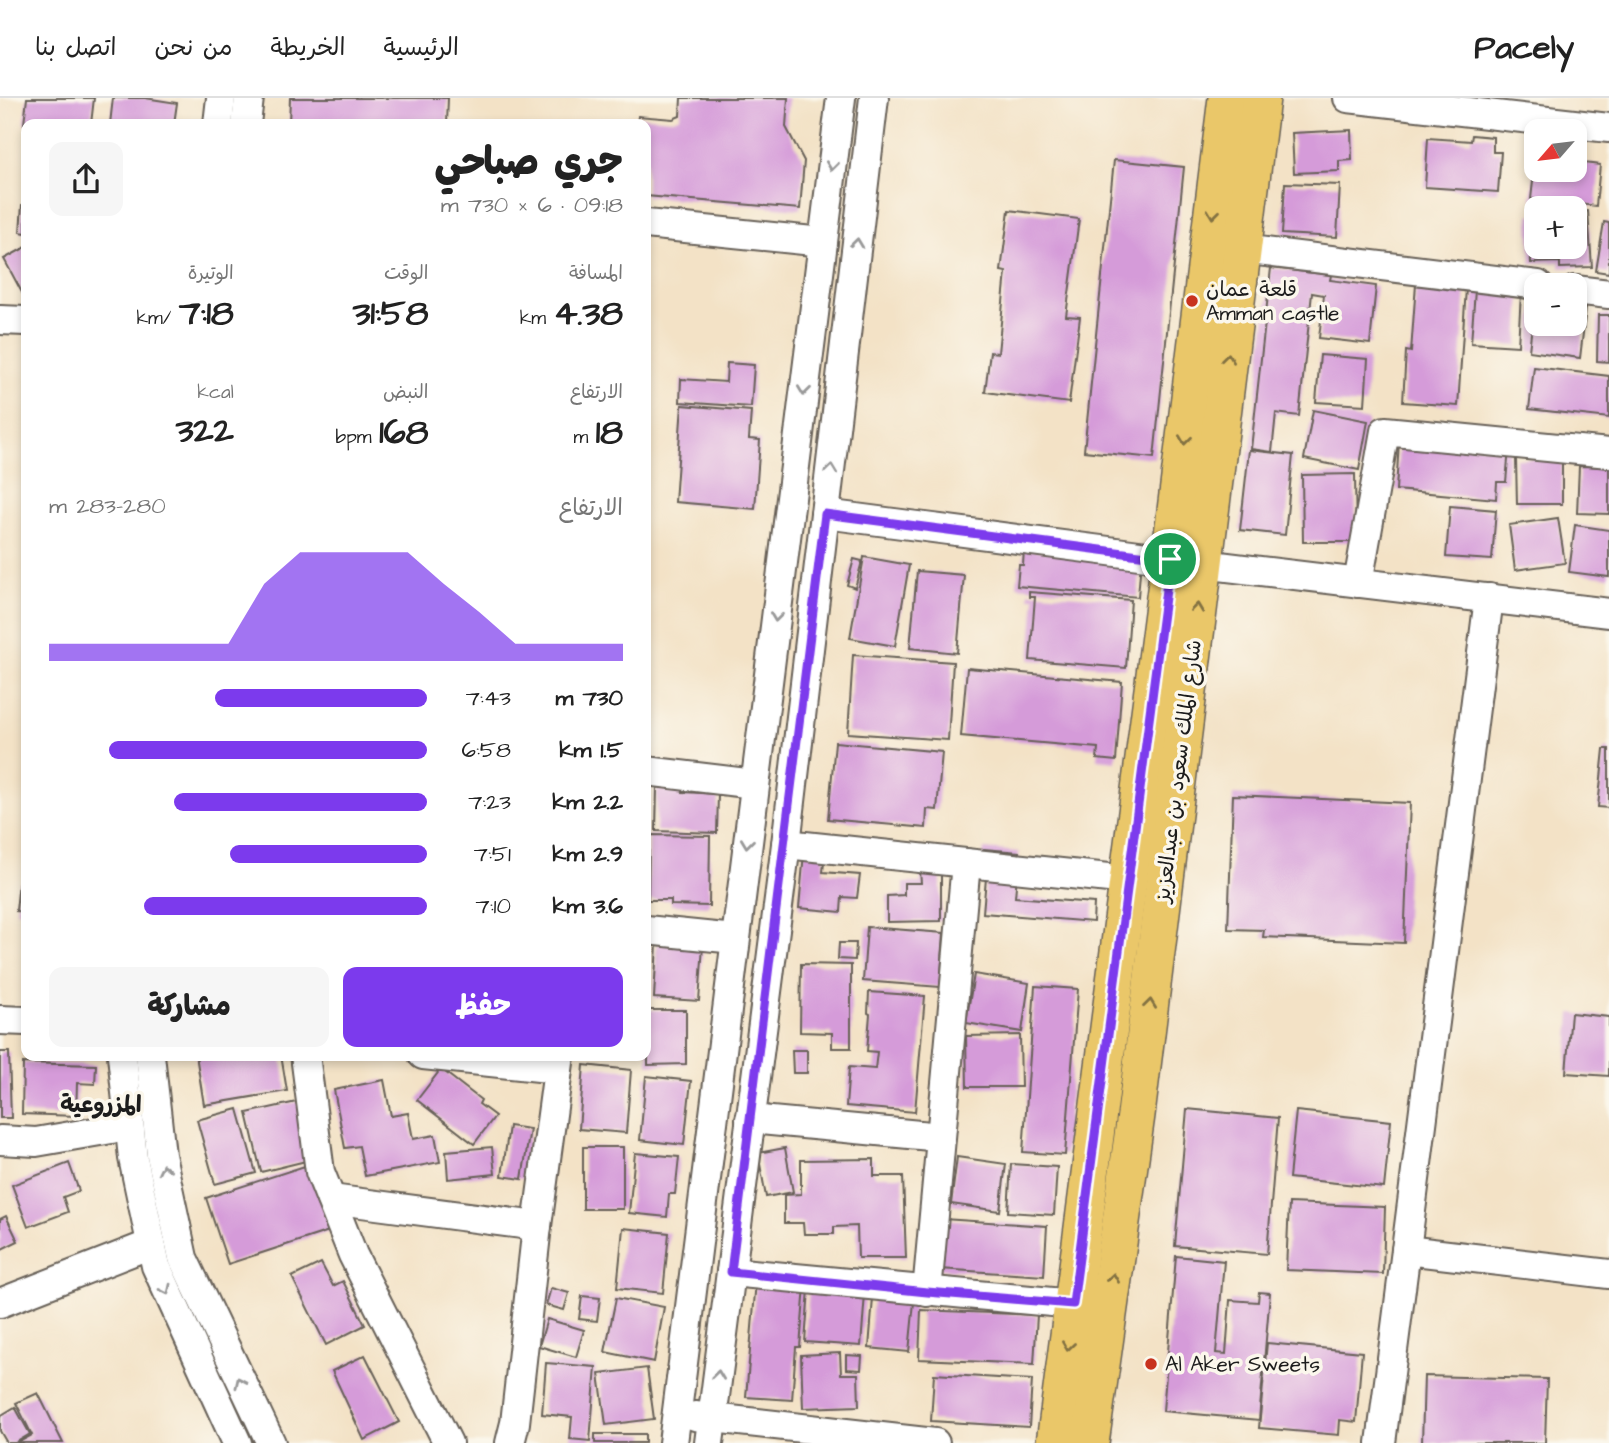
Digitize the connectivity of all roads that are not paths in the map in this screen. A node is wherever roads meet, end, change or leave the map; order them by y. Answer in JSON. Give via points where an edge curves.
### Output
{"nodes":[{"id":1,"x":221,"y":98,"type":"edge"},
{"id":2,"x":249,"y":98,"type":"edge"},
{"id":3,"x":841,"y":98,"type":"edge"},
{"id":4,"x":874,"y":98,"type":"edge"},
{"id":5,"x":1348,"y":98,"type":"edge"},
{"id":6,"x":1244,"y":102,"type":"edge"},
{"id":7,"x":219,"y":119,"type":"edge"},
{"id":8,"x":247,"y":119,"type":"edge"},
{"id":9,"x":1609,"y":128,"type":"edge"},
{"id":10,"x":651,"y":225,"type":"edge"},
{"id":11,"x":1243,"y":232,"type":"junction"},
{"id":12,"x":823,"y":242,"type":"junction"},
{"id":13,"x":1524,"y":282,"type":"edge"},
{"id":14,"x":1587,"y":291,"type":"edge"},
{"id":15,"x":1609,"y":294,"type":"edge"},
{"id":16,"x":0,"y":320,"type":"edge"},
{"id":17,"x":21,"y":321,"type":"edge"},
{"id":18,"x":1609,"y":453,"type":"edge"},
{"id":19,"x":825,"y":514,"type":"junction"},
{"id":20,"x":1187,"y":561,"type":"junction"},
{"id":21,"x":1358,"y":583,"type":"junction"},
{"id":22,"x":1489,"y":598,"type":"junction"},
{"id":23,"x":1609,"y":612,"type":"edge"},
{"id":24,"x":651,"y":772,"type":"edge"},
{"id":25,"x":755,"y":784,"type":"junction"},
{"id":26,"x":786,"y":844,"type":"junction"},
{"id":27,"x":966,"y":863,"type":"junction"},
{"id":28,"x":1128,"y":880,"type":"junction"},
{"id":29,"x":651,"y":931,"type":"edge"},
{"id":30,"x":1121,"y":937,"type":"junction"},
{"id":31,"x":734,"y":939,"type":"junction"},
{"id":32,"x":0,"y":1020,"type":"edge"},
{"id":33,"x":21,"y":1021,"type":"edge"},
{"id":34,"x":123,"y":1061,"type":"edge"},
{"id":35,"x":150,"y":1061,"type":"edge"},
{"id":36,"x":306,"y":1061,"type":"edge"},
{"id":37,"x":540,"y":1061,"type":"edge"},
{"id":38,"x":559,"y":1062,"type":"edge"},
{"id":39,"x":1136,"y":1115,"type":"junction"},
{"id":40,"x":750,"y":1119,"type":"junction"},
{"id":41,"x":129,"y":1126,"type":"junction"},
{"id":42,"x":941,"y":1137,"type":"junction"},
{"id":43,"x":0,"y":1140,"type":"edge"},
{"id":44,"x":36,"y":1142,"type":"junction"},
{"id":45,"x":0,"y":1156,"type":"edge"},
{"id":46,"x":331,"y":1199,"type":"junction"},
{"id":47,"x":537,"y":1226,"type":"junction"},
{"id":48,"x":151,"y":1244,"type":"junction"},
{"id":49,"x":1406,"y":1250,"type":"junction"},
{"id":50,"x":731,"y":1272,"type":"junction"},
{"id":51,"x":1609,"y":1274,"type":"edge"},
{"id":52,"x":927,"y":1292,"type":"junction"},
{"id":53,"x":0,"y":1303,"type":"edge"},
{"id":54,"x":1073,"y":1304,"type":"junction"},
{"id":55,"x":677,"y":1414,"type":"junction"},
{"id":56,"x":711,"y":1430,"type":"edge"},
{"id":57,"x":808,"y":1436,"type":"edge"},
{"id":58,"x":1052,"y":1437,"type":"edge"},
{"id":59,"x":237,"y":1443,"type":"edge"},
{"id":60,"x":271,"y":1443,"type":"edge"},
{"id":61,"x":448,"y":1443,"type":"edge"},
{"id":62,"x":510,"y":1443,"type":"edge"},
{"id":63,"x":673,"y":1443,"type":"edge"},
{"id":64,"x":935,"y":1443,"type":"edge"},
{"id":65,"x":1090,"y":1443,"type":"edge"},
{"id":66,"x":1381,"y":1443,"type":"edge"}],
"edges":[{"from":1,"to":7,"type":"street"},
{"from":2,"to":8,"type":"street"},
{"from":3,"to":12,"type":"street","one_way":true},
{"from":19,"to":4,"type":"street","one_way":true},
{"from":5,"to":9,"type":"street"},
{"from":6,"to":11,"type":"main road","name":"شارع الملك سعود بن عبدالعزيز"},
{"from":6,"to":20,"type":"main road","name":"شارع الملك سعود بن عبدالعزيز","one_way":true},
{"from":10,"to":12,"type":"street"},
{"from":11,"to":13,"type":"street"},
{"from":20,"to":11,"type":"main road","name":"شارع الملك سعود بن عبدالعزيز","one_way":true},
{"from":12,"to":25,"type":"street","one_way":true},
{"from":14,"to":15,"type":"street"},
{"from":16,"to":17,"type":"street"},
{"from":18,"to":21,"type":"street","via":[[1385,430]]},
{"from":19,"to":20,"type":"street"},
{"from":19,"to":26,"type":"street"},
{"from":20,"to":21,"type":"street"},
{"from":20,"to":28,"type":"main road","name":"شارع الملك سعود بن عبدالعزيز"},
{"from":39,"to":20,"type":"main road","name":"شارع الملك سعود بن عبدالعزيز","one_way":true},
{"from":21,"to":22,"type":"street"},
{"from":22,"to":23,"type":"street"},
{"from":22,"to":49,"type":"street"},
{"from":24,"to":25,"type":"street"},
{"from":25,"to":31,"type":"street","one_way":true},
{"from":26,"to":27,"type":"street"},
{"from":26,"to":40,"type":"street"},
{"from":27,"to":28,"type":"street"},
{"from":27,"to":42,"type":"street"},
{"from":28,"to":30,"type":"main road","name":"شارع الملك سعود بن عبدالعزيز"},
{"from":29,"to":31,"type":"street"},
{"from":30,"to":39,"type":"main road","via":[[1126,1004],[1113,1112],[1120,1126],[1129,1125]]},
{"from":30,"to":54,"type":"main road","name":"شارع الملك سعود بن عبدالعزيز"},
{"from":31,"to":55,"type":"street"},
{"from":32,"to":33,"type":"street"},
{"from":34,"to":41,"type":"street"},
{"from":60,"to":35,"type":"street","one_way":true,"via":[[183,1258],[161,1154]]},
{"from":36,"to":46,"type":"street","via":[[320,1172]]},
{"from":37,"to":38,"type":"street"},
{"from":38,"to":47,"type":"street"},
{"from":65,"to":39,"type":"main road","name":"شارع الملك سعود بن عبدالعزيز","one_way":true},
{"from":40,"to":42,"type":"street"},
{"from":40,"to":50,"type":"street"},
{"from":41,"to":44,"type":"street"},
{"from":41,"to":48,"type":"street"},
{"from":42,"to":52,"type":"street"},
{"from":43,"to":44,"type":"street"},
{"from":44,"to":45,"type":"street"},
{"from":46,"to":47,"type":"street"},
{"from":46,"to":61,"type":"street","via":[[353,1255]]},
{"from":47,"to":62,"type":"street"},
{"from":48,"to":53,"type":"street"},
{"from":48,"to":59,"type":"street","one_way":true,"via":[[156,1266]]},
{"from":49,"to":51,"type":"street"},
{"from":49,"to":66,"type":"street"},
{"from":50,"to":52,"type":"street"},
{"from":56,"to":50,"type":"street","one_way":true},
{"from":52,"to":54,"type":"street"},
{"from":54,"to":58,"type":"main road","name":"شارع الملك سعود بن عبدالعزيز","one_way":true},
{"from":55,"to":56,"type":"street"},
{"from":55,"to":63,"type":"street"},
{"from":56,"to":57,"type":"street"},
{"from":57,"to":64,"type":"street"}]}
